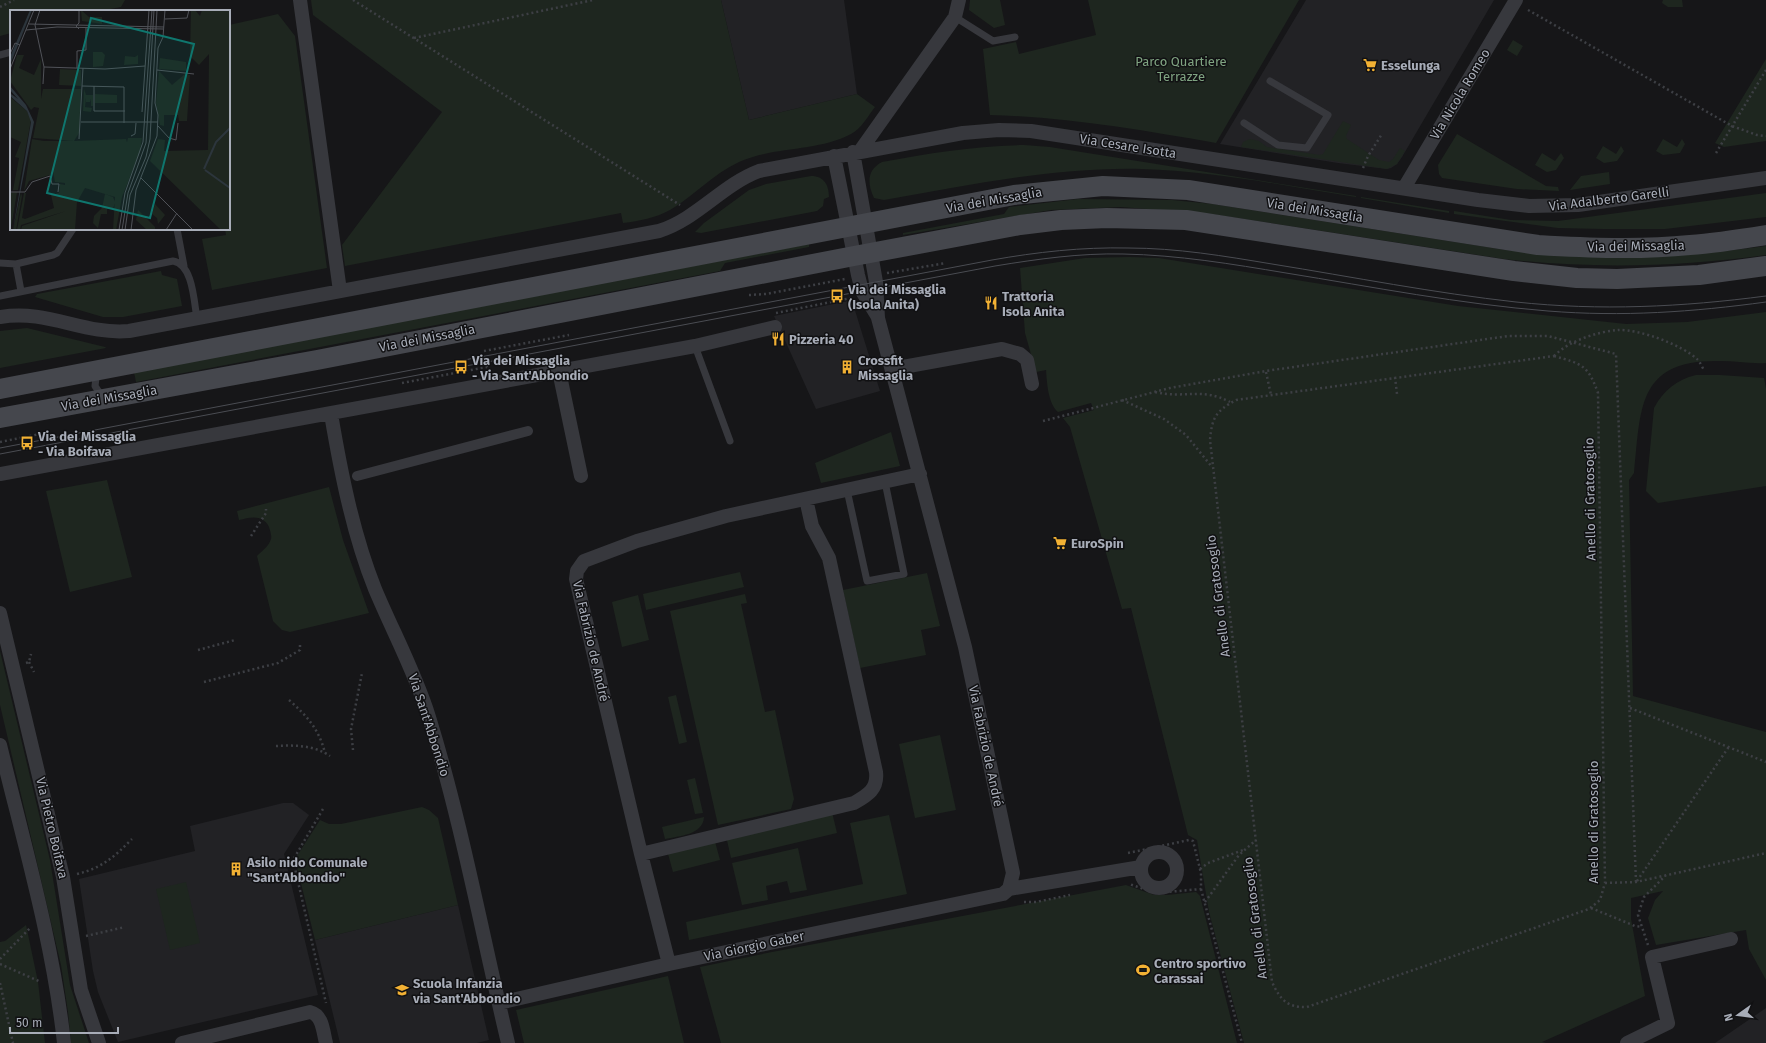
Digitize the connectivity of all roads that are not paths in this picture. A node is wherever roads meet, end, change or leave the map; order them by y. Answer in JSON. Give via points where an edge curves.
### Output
{"nodes":[{"id":1,"x":300,"y":0,"type":"edge"},
{"id":2,"x":959,"y":0,"type":"edge"},
{"id":3,"x":1516,"y":0,"type":"edge"},
{"id":4,"x":955,"y":17,"type":"junction"},
{"id":5,"x":1015,"y":37,"type":"dead end"},
{"id":6,"x":10,"y":52,"type":"edge"},
{"id":7,"x":0,"y":55,"type":"edge"},
{"id":8,"x":1270,"y":81,"type":"dead end"},
{"id":9,"x":1244,"y":123,"type":"dead end"},
{"id":10,"x":857,"y":152,"type":"junction"},
{"id":11,"x":834,"y":156,"type":"junction"},
{"id":12,"x":1766,"y":178,"type":"edge"},
{"id":13,"x":1404,"y":188,"type":"junction"},
{"id":14,"x":857,"y":226,"type":"junction"},
{"id":15,"x":72,"y":230,"type":"edge"},
{"id":16,"x":177,"y":230,"type":"edge"},
{"id":17,"x":1766,"y":235,"type":"edge"},
{"id":18,"x":862,"y":254,"type":"junction"},
{"id":19,"x":0,"y":263,"type":"edge"},
{"id":20,"x":16,"y":264,"type":"junction"},
{"id":21,"x":184,"y":266,"type":"junction"},
{"id":22,"x":1766,"y":266,"type":"edge"},
{"id":23,"x":22,"y":291,"type":"junction"},
{"id":24,"x":340,"y":291,"type":"junction"},
{"id":25,"x":0,"y":296,"type":"edge"},
{"id":26,"x":0,"y":317,"type":"edge"},
{"id":27,"x":197,"y":319,"type":"junction"},
{"id":28,"x":775,"y":327,"type":"dead end"},
{"id":29,"x":695,"y":346,"type":"junction"},
{"id":30,"x":106,"y":369,"type":"junction"},
{"id":31,"x":892,"y":369,"type":"junction"},
{"id":32,"x":560,"y":371,"type":"junction"},
{"id":33,"x":1032,"y":384,"type":"dead end"},
{"id":34,"x":0,"y":389,"type":"edge"},
{"id":35,"x":112,"y":397,"type":"junction"},
{"id":36,"x":331,"y":414,"type":"junction"},
{"id":37,"x":0,"y":418,"type":"edge"},
{"id":38,"x":528,"y":431,"type":"dead end"},
{"id":39,"x":730,"y":441,"type":"dead end"},
{"id":40,"x":0,"y":474,"type":"edge"},
{"id":41,"x":920,"y":474,"type":"junction"},
{"id":42,"x":357,"y":476,"type":"dead end"},
{"id":43,"x":581,"y":476,"type":"dead end"},
{"id":44,"x":885,"y":482,"type":"junction"},
{"id":45,"x":847,"y":490,"type":"junction"},
{"id":46,"x":806,"y":499,"type":"junction"},
{"id":47,"x":0,"y":613,"type":"edge"},
{"id":48,"x":0,"y":745,"type":"edge"},
{"id":49,"x":641,"y":854,"type":"junction"},
{"id":50,"x":1141,"y":867,"type":"dead end"},
{"id":51,"x":1009,"y":889,"type":"junction"},
{"id":52,"x":1730,"y":939,"type":"dead end"},
{"id":53,"x":669,"y":964,"type":"junction"},
{"id":54,"x":499,"y":1003,"type":"junction"},
{"id":55,"x":64,"y":1043,"type":"edge"},
{"id":56,"x":99,"y":1043,"type":"edge"},
{"id":57,"x":182,"y":1043,"type":"edge"},
{"id":58,"x":326,"y":1043,"type":"edge"},
{"id":59,"x":508,"y":1043,"type":"edge"},
{"id":60,"x":1627,"y":1043,"type":"edge"}],
"edges":[{"from":1,"to":24,"type":"street"},
{"from":2,"to":4,"type":"street"},
{"from":3,"to":13,"type":"street","name":"Via Nicola Romeo"},
{"from":4,"to":5,"type":"lane","via":[[993,41]]},
{"from":4,"to":10,"type":"street"},
{"from":6,"to":7,"type":"lane"},
{"from":8,"to":9,"type":"lane","via":[[1328,115],[1308,148],[1278,145]]},
{"from":10,"to":11,"type":"street"},
{"from":10,"to":13,"type":"street","name":"Via Cesare Isotta","via":[[963,133],[1031,131]]},
{"from":10,"to":14,"type":"street"},
{"from":11,"to":14,"type":"street"},
{"from":11,"to":24,"type":"street","via":[[751,174],[694,214],[659,231]]},
{"from":12,"to":13,"type":"street","name":"Via Adalberto Garelli","via":[[1557,206],[1503,204]]},
{"from":14,"to":17,"type":"main road","name":"Via dei Missaglia","via":[[1014,195],[1104,186],[1188,190],[1538,245],[1595,248],[1659,247]]},
{"from":14,"to":18,"type":"street"},
{"from":14,"to":30,"type":"main road","name":"Via dei Missaglia"},
{"from":15,"to":20,"type":"lane","via":[[57,253]]},
{"from":16,"to":21,"type":"lane"},
{"from":18,"to":22,"type":"main road","name":"Via dei Missaglia","via":[[1020,225],[1061,220],[1148,218],[1186,220],[1514,271],[1577,278],[1699,275]]},
{"from":18,"to":31,"type":"street","name":"Via Fabrizio de André","via":[[862,291],[878,318]]},
{"from":18,"to":35,"type":"main road","name":"Via dei Missaglia"},
{"from":19,"to":20,"type":"lane"},
{"from":20,"to":23,"type":"lane"},
{"from":21,"to":23,"type":"lane","via":[[173,261]]},
{"from":21,"to":27,"type":"lane","via":[[189,276]]},
{"from":23,"to":25,"type":"lane"},
{"from":24,"to":27,"type":"street"},
{"from":26,"to":27,"type":"street","via":[[37,315],[96,330],[116,332]]},
{"from":28,"to":29,"type":"street"},
{"from":29,"to":32,"type":"street"},
{"from":29,"to":39,"type":"lane"},
{"from":30,"to":34,"type":"main road","name":"Via dei Missaglia"},
{"from":30,"to":35,"type":"lane","via":[[98,376],[95,386],[99,392]]},
{"from":31,"to":33,"type":"street","via":[[1002,349],[1020,354],[1027,360]]},
{"from":31,"to":41,"type":"street","name":"Via Fabrizio de André"},
{"from":32,"to":36,"type":"street"},
{"from":32,"to":43,"type":"street"},
{"from":35,"to":37,"type":"main road","name":"Via dei Missaglia"},
{"from":36,"to":40,"type":"street"},
{"from":36,"to":54,"type":"street","name":"Via Sant'Abbondio","via":[[353,522],[375,589],[409,662],[448,786]]},
{"from":38,"to":42,"type":"street"},
{"from":41,"to":44,"type":"street","name":"Via Fabrizio de André"},
{"from":41,"to":51,"type":"street","name":"Via Fabrizio de André","via":[[965,647],[1013,873]]},
{"from":44,"to":45,"type":"street","name":"Via Fabrizio de André"},
{"from":44,"to":45,"type":"lane","via":[[904,574],[867,581]]},
{"from":45,"to":46,"type":"street","name":"Via Fabrizio de André"},
{"from":46,"to":49,"type":"street","name":"Via Fabrizio de André","via":[[769,505],[636,541],[584,561],[577,571],[576,579]]},
{"from":46,"to":49,"type":"street","via":[[812,526],[829,558],[876,772],[877,780],[873,790],[854,803]]},
{"from":47,"to":56,"type":"street","name":"Via Pietro Boifava","via":[[63,877],[81,990]]},
{"from":48,"to":55,"type":"street","via":[[41,915]]},
{"from":49,"to":53,"type":"street","name":"Via Fabrizio de André"},
{"from":50,"to":51,"type":"street"},
{"from":51,"to":53,"type":"street","name":"Via Giorgio Gaber","via":[[1003,894]]},
{"from":52,"to":60,"type":"street","via":[[1652,957],[1668,1023]]},
{"from":53,"to":54,"type":"street","name":"Via Giorgio Gaber"},
{"from":54,"to":59,"type":"street","name":"Via Sant'Abbondio"},
{"from":57,"to":58,"type":"street","via":[[310,1012],[318,1016]]}]}
